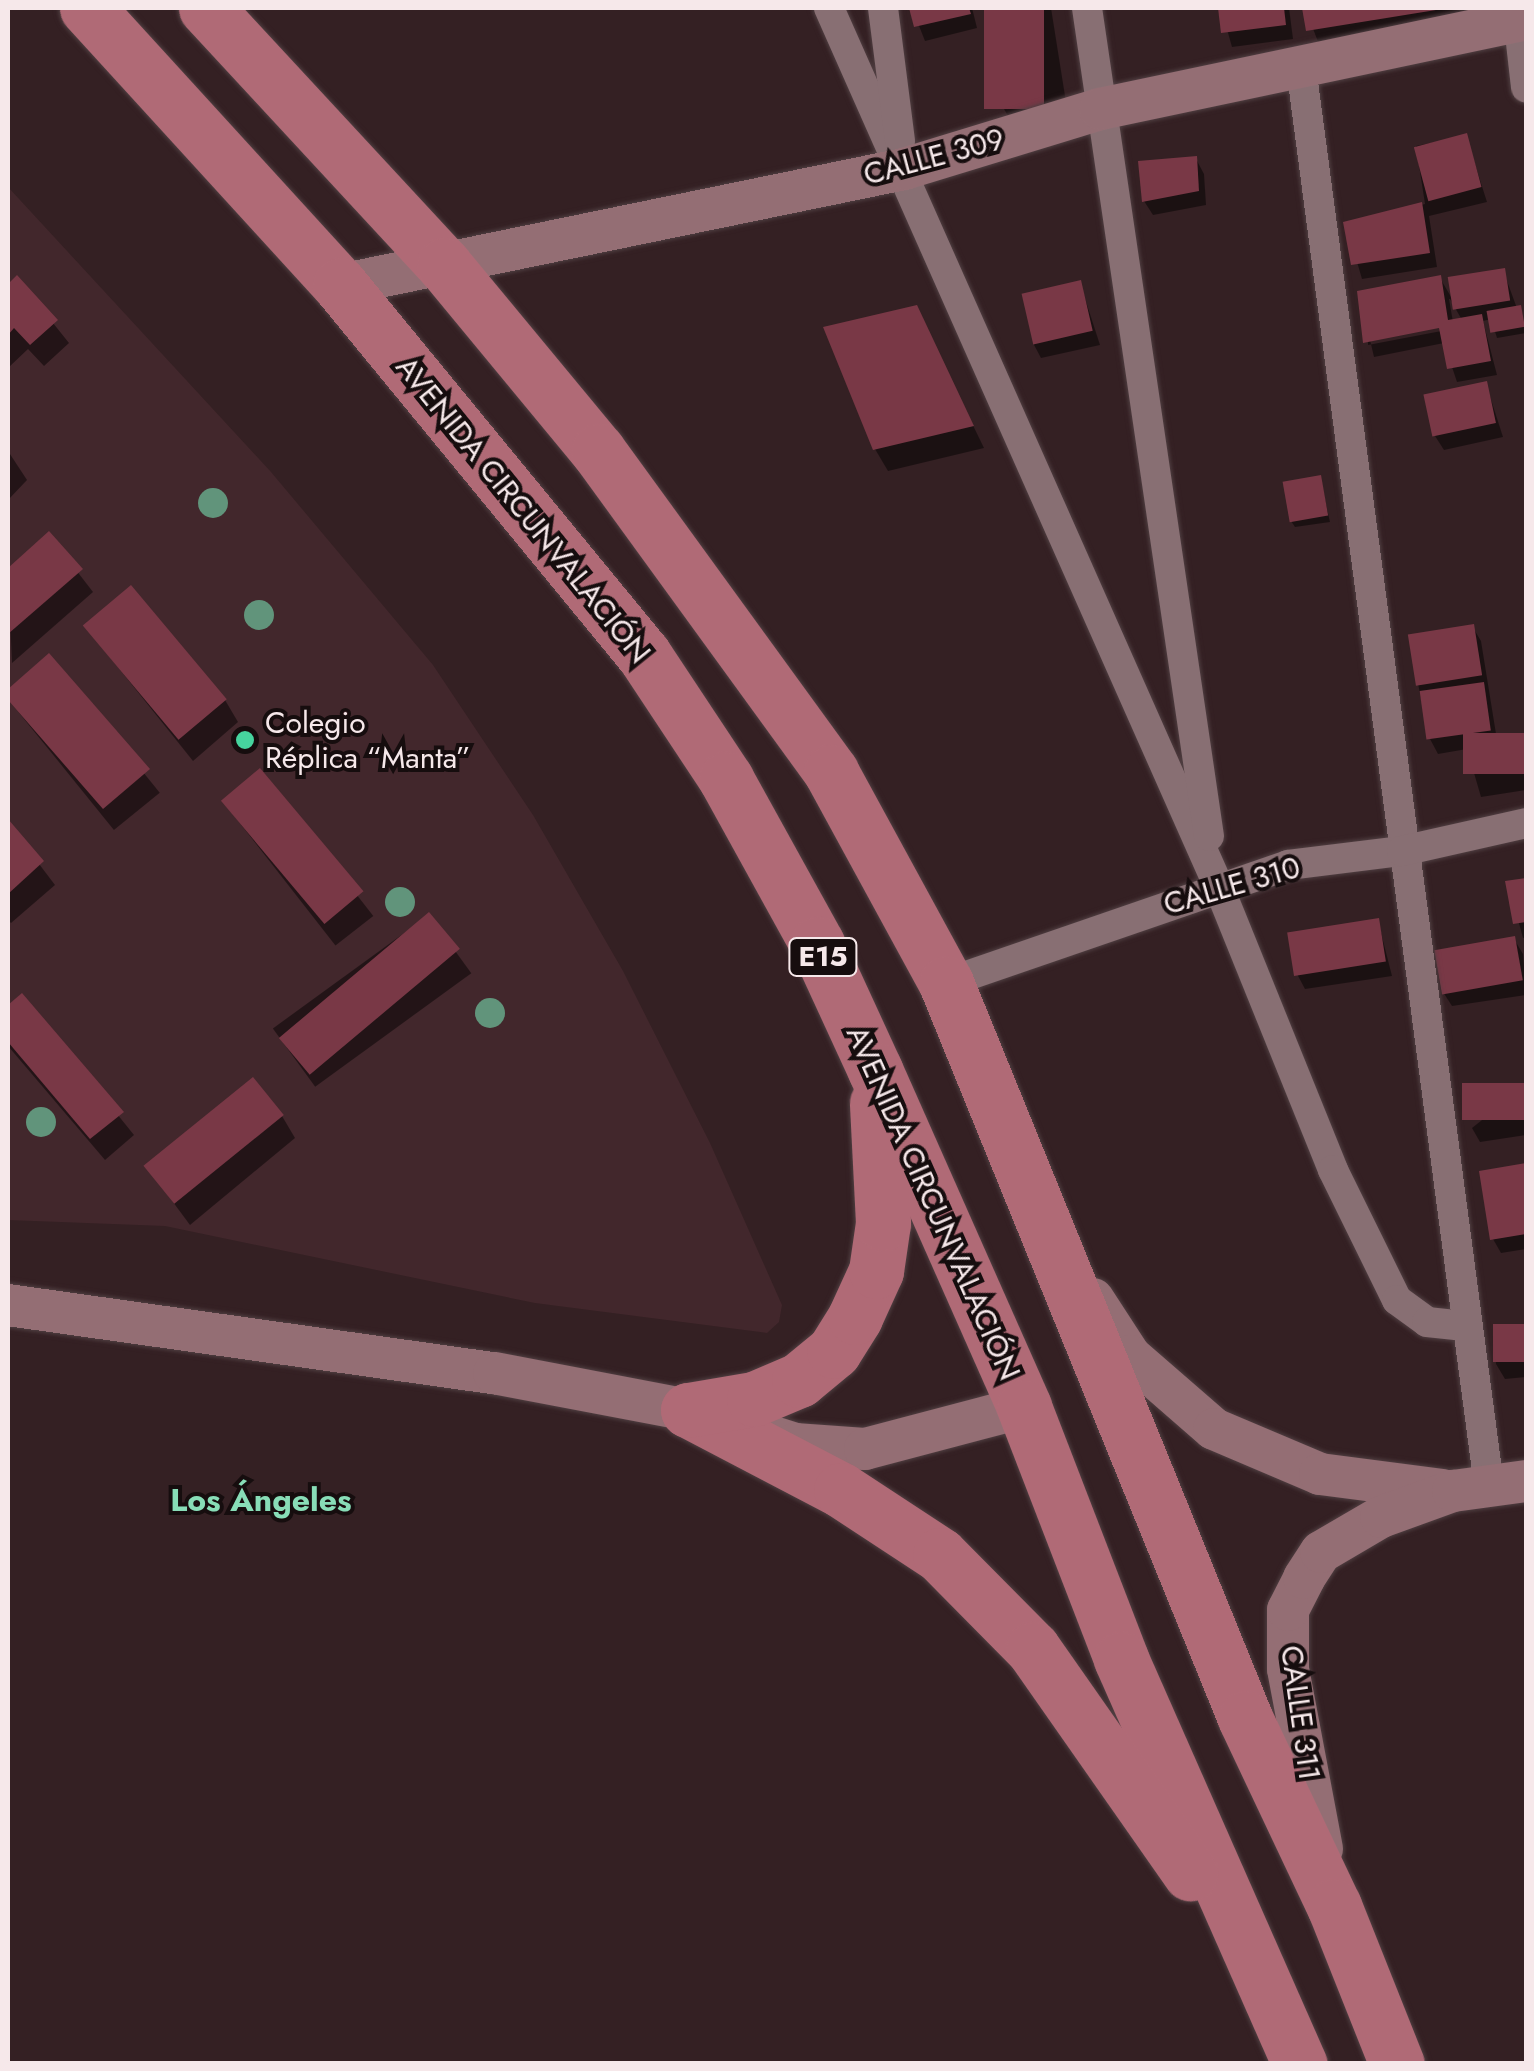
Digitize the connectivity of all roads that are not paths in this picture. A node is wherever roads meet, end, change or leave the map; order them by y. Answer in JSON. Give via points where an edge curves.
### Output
{"nodes":[{"id":1,"x":87,"y":8,"type":"edge"},
{"id":2,"x":206,"y":8,"type":"edge"},
{"id":3,"x":829,"y":8,"type":"edge"},
{"id":4,"x":883,"y":8,"type":"edge"},
{"id":5,"x":1086,"y":8,"type":"edge"},
{"id":6,"x":1521,"y":16,"type":"edge"},
{"id":7,"x":1301,"y":68,"type":"junction"},
{"id":8,"x":1526,"y":86,"type":"edge"},
{"id":9,"x":1100,"y":109,"type":"junction"},
{"id":10,"x":904,"y":169,"type":"junction"},
{"id":11,"x":444,"y":265,"type":"junction"},
{"id":12,"x":340,"y":285,"type":"junction"},
{"id":13,"x":1526,"y":823,"type":"edge"},
{"id":14,"x":1402,"y":851,"type":"junction"},
{"id":15,"x":1218,"y":885,"type":"junction"},
{"id":16,"x":946,"y":982,"type":"junction"},
{"id":17,"x":875,"y":1070,"type":"junction"},
{"id":18,"x":1054,"y":1240,"type":"junction"},
{"id":19,"x":8,"y":1305,"type":"edge"},
{"id":20,"x":1465,"y":1326,"type":"junction"},
{"id":21,"x":1024,"y":1407,"type":"junction"},
{"id":22,"x":688,"y":1410,"type":"junction"},
{"id":23,"x":1490,"y":1486,"type":"edge"},
{"id":24,"x":1334,"y":1906,"type":"junction"},
{"id":25,"x":1271,"y":1990,"type":"junction"},
{"id":26,"x":1300,"y":2064,"type":"edge"},
{"id":27,"x":1397,"y":2064,"type":"edge"}],
"edges":[{"from":1,"to":12,"type":"highway","name":"AVENIDA CIRCUNVALACIÓN","number":"E15"},
{"from":2,"to":11,"type":"highway"},
{"from":3,"to":10,"type":"street"},
{"from":4,"to":10,"type":"street"},
{"from":5,"to":9,"type":"street"},
{"from":6,"to":7,"type":"street","name":"CALLE 309"},
{"from":6,"to":8,"type":"street"},
{"from":7,"to":9,"type":"street","name":"CALLE 309"},
{"from":7,"to":14,"type":"street"},
{"from":9,"to":10,"type":"street","name":"CALLE 309"},
{"from":9,"to":15,"type":"street"},
{"from":10,"to":11,"type":"street","name":"CALLE 309"},
{"from":10,"to":15,"type":"street","via":[[955,304]]},
{"from":11,"to":12,"type":"street","name":"CALLE 309"},
{"from":11,"to":16,"type":"highway","via":[[598,451],[746,647],[831,772]]},
{"from":12,"to":17,"type":"highway","name":"AVENIDA CIRCUNVALACIÓN","number":"E15","via":[[644,655],[744,812],[817,944]]},
{"from":13,"to":14,"type":"street","name":"CALLE 310"},
{"from":14,"to":15,"type":"street","name":"CALLE 310","via":[[1288,865]]},
{"from":14,"to":20,"type":"street"},
{"from":15,"to":16,"type":"street","name":"CALLE 310"},
{"from":15,"to":20,"type":"street","via":[[1333,1170],[1397,1300],[1427,1322]]},
{"from":16,"to":18,"type":"highway"},
{"from":17,"to":21,"type":"highway","name":"AVENIDA CIRCUNVALACIÓN","number":"E15"},
{"from":17,"to":22,"type":"highway","via":[[883,1223],[876,1271],[855,1317],[834,1351],[799,1380],[754,1399]]},
{"from":18,"to":23,"type":"street","via":[[1130,1356],[1214,1429],[1320,1474]]},
{"from":18,"to":24,"type":"highway","via":[[1245,1718]]},
{"from":19,"to":22,"type":"street","via":[[494,1373]]},
{"from":20,"to":23,"type":"street"},
{"from":21,"to":22,"type":"street","via":[[866,1449],[795,1444]]},
{"from":21,"to":25,"type":"highway","name":"AVENIDA CIRCUNVALACIÓN","number":"E15","via":[[1121,1659]]},
{"from":22,"to":25,"type":"highway","via":[[841,1490],[940,1554],[1033,1649]]},
{"from":23,"to":24,"type":"street","name":"CALLE 311","via":[[1381,1517],[1321,1552],[1288,1610],[1288,1669]]},
{"from":24,"to":27,"type":"highway"},
{"from":25,"to":26,"type":"highway","name":"AVENIDA CIRCUNVALACIÓN","number":"E15"}]}
